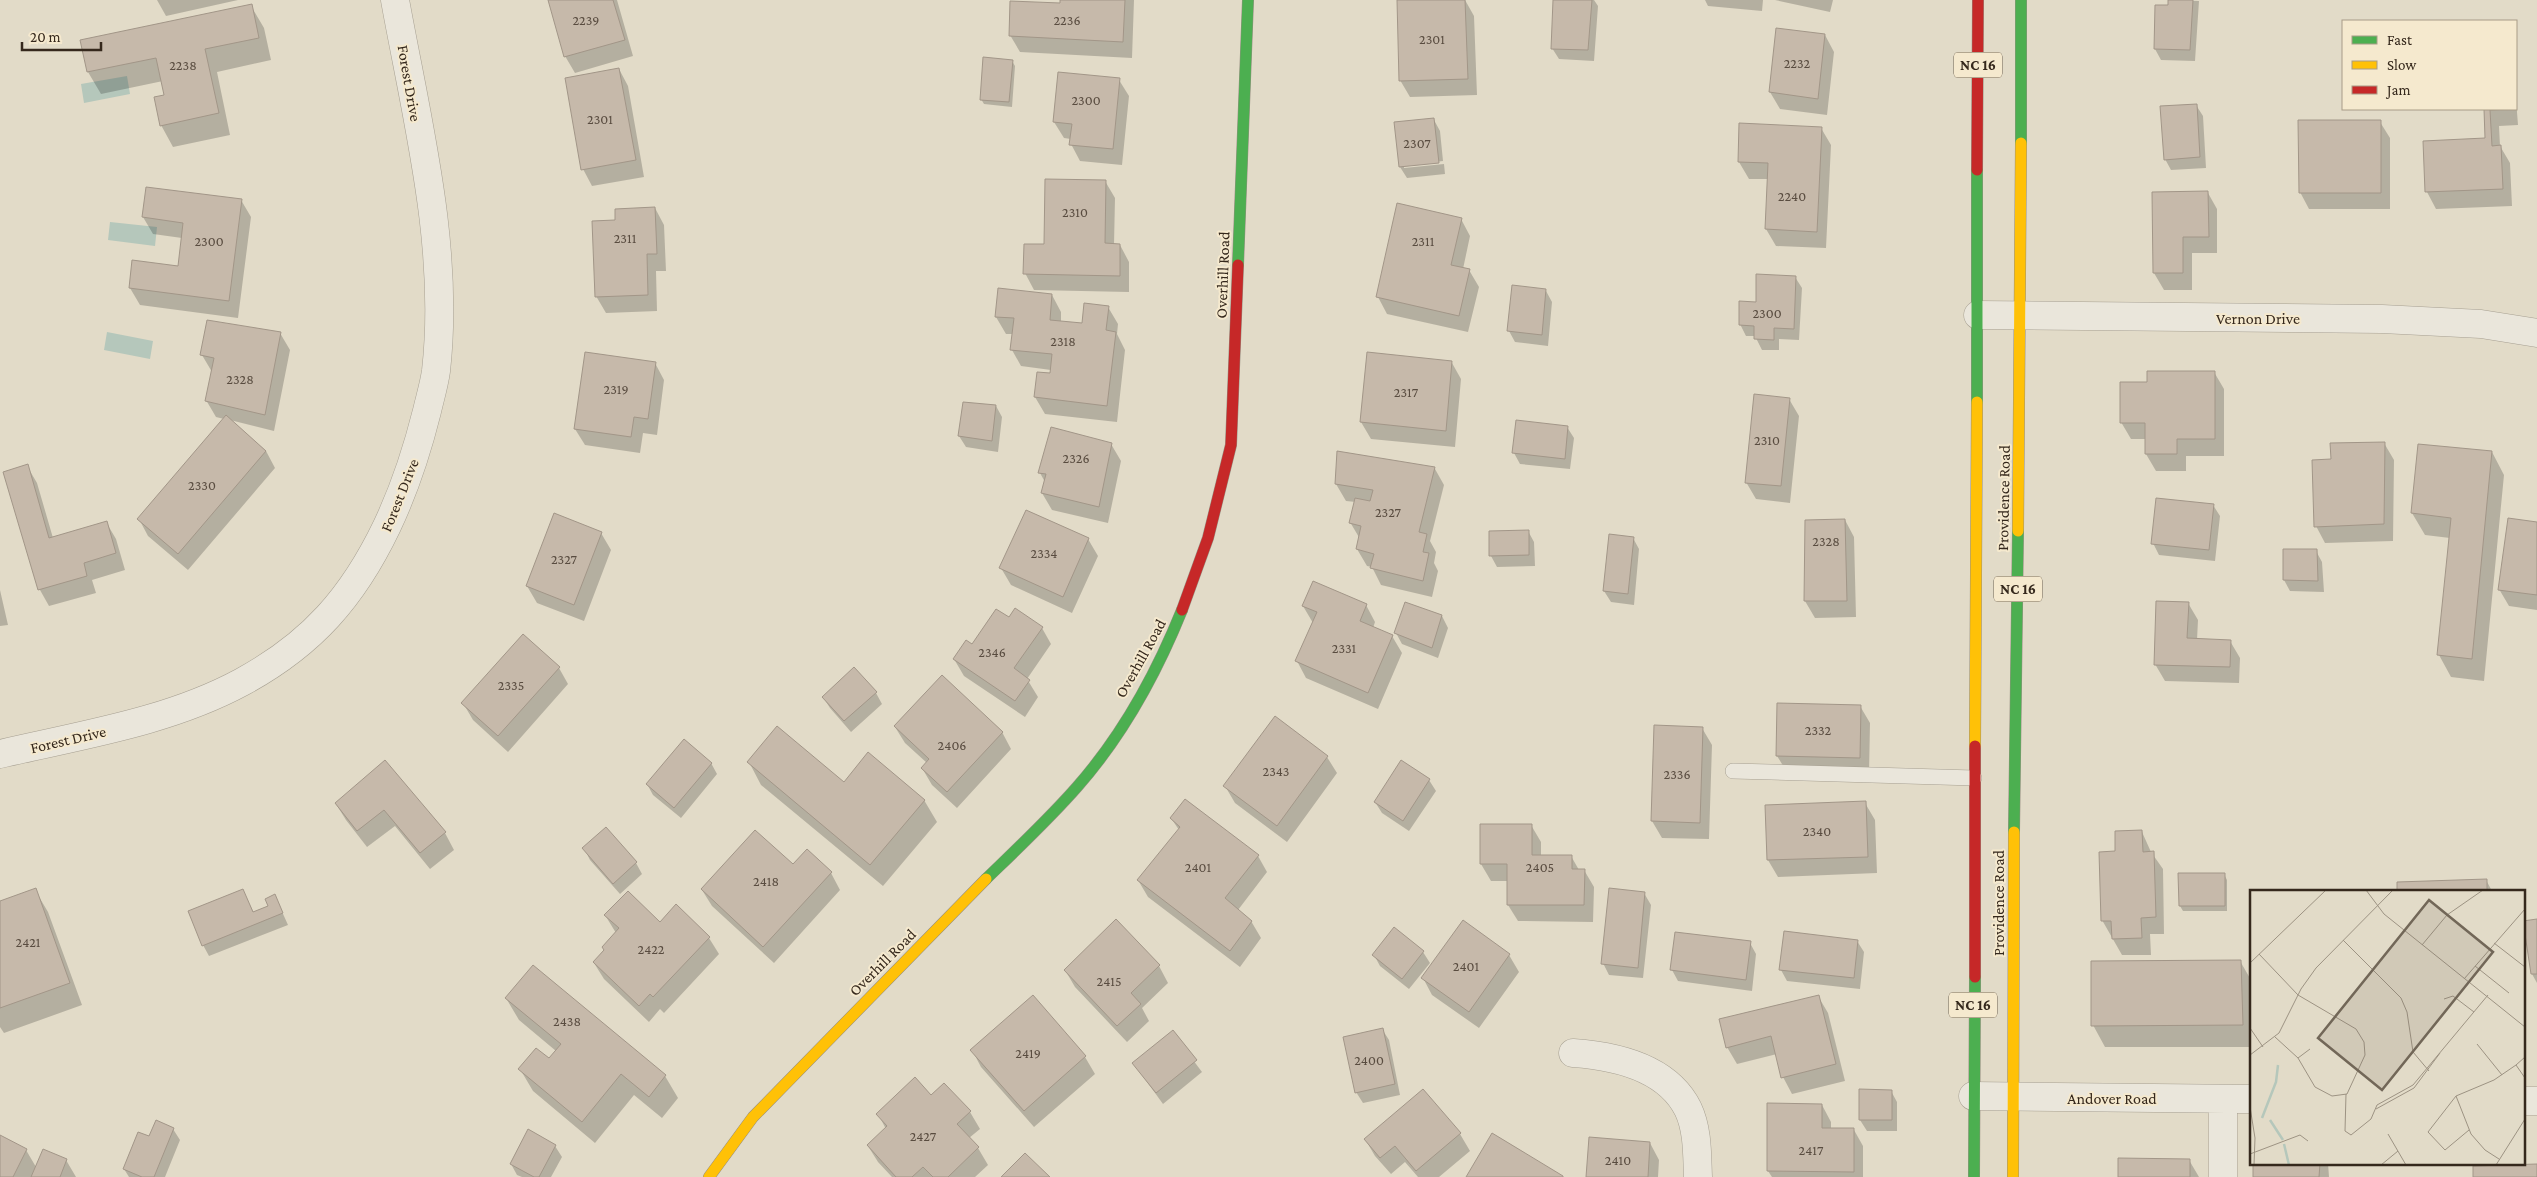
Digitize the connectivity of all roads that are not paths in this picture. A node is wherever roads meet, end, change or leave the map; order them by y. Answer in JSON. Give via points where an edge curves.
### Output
{"nodes":[{"id":1,"x":395,"y":0,"type":"edge"},
{"id":2,"x":1248,"y":0,"type":"edge"},
{"id":3,"x":1978,"y":0,"type":"edge"},
{"id":4,"x":2021,"y":0,"type":"edge"},
{"id":5,"x":1978,"y":315,"type":"junction"},
{"id":6,"x":2022,"y":315,"type":"junction"},
{"id":7,"x":2537,"y":333,"type":"edge"},
{"id":8,"x":0,"y":754,"type":"edge"},
{"id":9,"x":1733,"y":771,"type":"dead end"},
{"id":10,"x":1974,"y":778,"type":"junction"},
{"id":11,"x":1574,"y":1053,"type":"dead end"},
{"id":12,"x":1973,"y":1096,"type":"junction"},
{"id":13,"x":2012,"y":1097,"type":"junction"},
{"id":14,"x":2223,"y":1099,"type":"junction"},
{"id":15,"x":2250,"y":1099,"type":"edge"},
{"id":16,"x":2524,"y":1100,"type":"edge"},
{"id":17,"x":2537,"y":1101,"type":"edge"},
{"id":18,"x":709,"y":1177,"type":"edge"},
{"id":19,"x":1698,"y":1177,"type":"edge"},
{"id":20,"x":1974,"y":1177,"type":"edge"},
{"id":21,"x":2013,"y":1177,"type":"edge"},
{"id":22,"x":2223,"y":1177,"type":"edge"}],
"edges":[{"from":1,"to":8,"type":"street","name":"Forest Drive","via":[[434,229],[438,342],[436,375],[415,460],[375,552],[327,620],[289,654],[241,683],[179,709],[124,726]]},
{"from":2,"to":18,"type":"main road","name":"Overhill Road","via":[[1231,445],[1202,562],[1170,642],[1105,751],[1078,786],[753,1117]]},
{"from":3,"to":5,"type":"main road","name":"Providence Road","number":"NC 16"},
{"from":4,"to":6,"type":"main road","name":"Providence Road","number":"NC 16"},
{"from":5,"to":6,"type":"street","name":"Vernon Drive"},
{"from":5,"to":10,"type":"main road","name":"Providence Road","number":"NC 16"},
{"from":6,"to":7,"type":"street","name":"Vernon Drive","via":[[2382,319],[2481,324]]},
{"from":6,"to":13,"type":"main road","name":"Providence Road","number":"NC 16"},
{"from":9,"to":10,"type":"lane"},
{"from":10,"to":12,"type":"main road","name":"Providence Road","number":"NC 16"},
{"from":11,"to":19,"type":"street","via":[[1626,1061],[1652,1073],[1674,1089],[1688,1109],[1694,1128]]},
{"from":12,"to":13,"type":"street","name":"Andover Road"},
{"from":12,"to":20,"type":"main road","name":"Providence Road","number":"NC 16"},
{"from":13,"to":14,"type":"street","name":"Andover Road"},
{"from":13,"to":21,"type":"main road","name":"Providence Road","number":"NC 16"},
{"from":14,"to":15,"type":"street","name":"Andover Road"},
{"from":14,"to":22,"type":"street"},
{"from":16,"to":17,"type":"street"}]}
